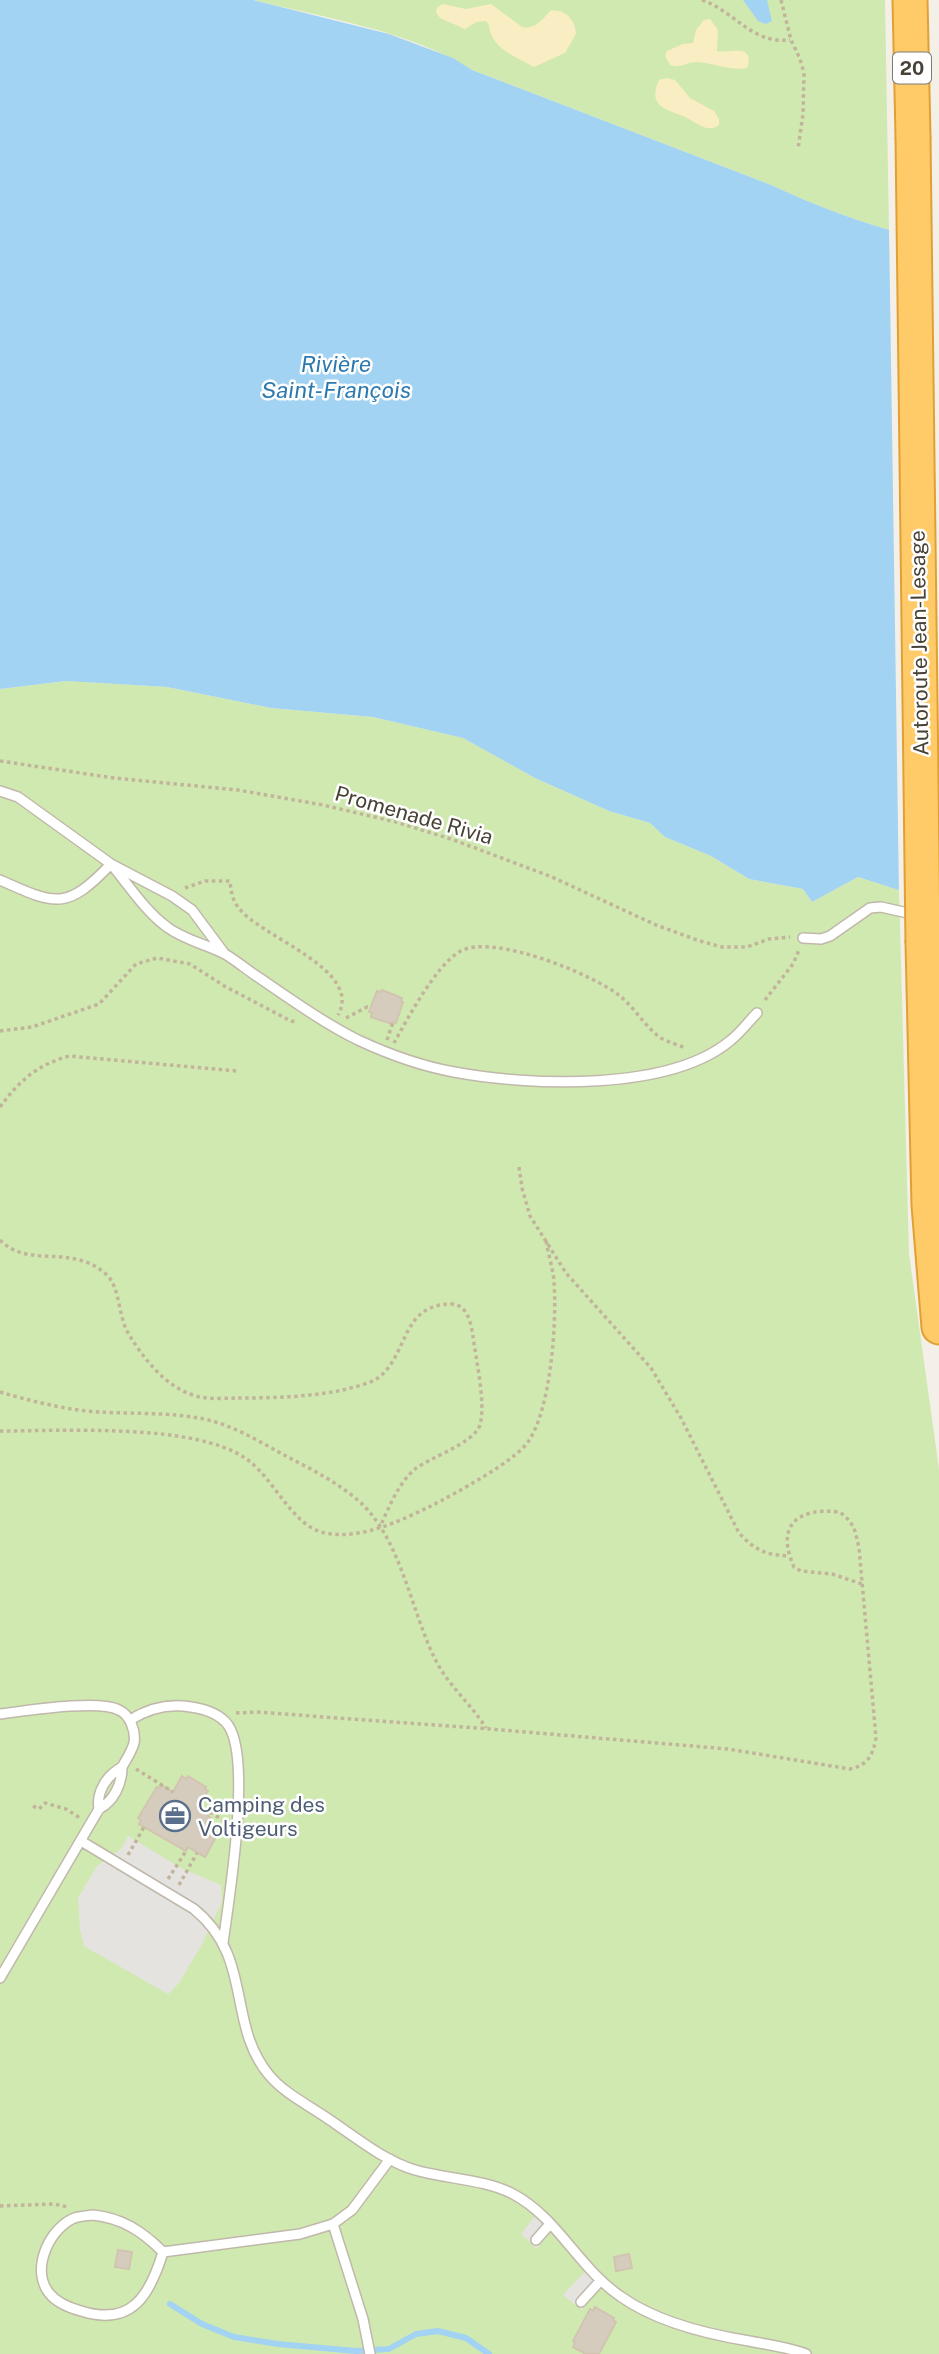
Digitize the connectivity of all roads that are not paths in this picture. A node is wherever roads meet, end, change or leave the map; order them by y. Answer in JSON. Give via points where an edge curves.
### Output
{"nodes":[{"id":1,"x":910,"y":0,"type":"edge"},
{"id":2,"x":0,"y":791,"type":"edge"},
{"id":3,"x":111,"y":864,"type":"junction"},
{"id":4,"x":0,"y":880,"type":"edge"},
{"id":5,"x":925,"y":930,"type":"junction"},
{"id":6,"x":803,"y":938,"type":"road end"},
{"id":7,"x":224,"y":953,"type":"junction"},
{"id":8,"x":757,"y":1013,"type":"dead end"},
{"id":9,"x":939,"y":1327,"type":"edge"},
{"id":10,"x":0,"y":1714,"type":"edge"},
{"id":11,"x":130,"y":1720,"type":"junction"},
{"id":12,"x":80,"y":1841,"type":"junction"},
{"id":13,"x":223,"y":1943,"type":"junction"},
{"id":14,"x":0,"y":1978,"type":"edge"},
{"id":15,"x":390,"y":2159,"type":"junction"},
{"id":16,"x":333,"y":2224,"type":"junction"},
{"id":17,"x":550,"y":2224,"type":"junction"},
{"id":18,"x":536,"y":2240,"type":"dead end"},
{"id":19,"x":163,"y":2252,"type":"junction"},
{"id":20,"x":601,"y":2280,"type":"junction"},
{"id":21,"x":581,"y":2302,"type":"dead end"},
{"id":22,"x":370,"y":2354,"type":"edge"},
{"id":23,"x":806,"y":2354,"type":"edge"}],
"edges":[{"from":1,"to":5,"type":"highway","name":"Autoroute Jean-Lesage","number":"20","bridge":true},
{"from":2,"to":3,"type":"lane","via":[[18,797]]},
{"from":3,"to":4,"type":"lane","via":[[89,887],[64,900],[41,898]]},
{"from":3,"to":7,"type":"lane","via":[[167,927]]},
{"from":3,"to":7,"type":"lane","via":[[192,909]]},
{"from":5,"to":6,"type":"lane","via":[[894,909],[881,906],[870,908],[830,936]]},
{"from":5,"to":9,"type":"highway","name":"Autoroute Jean-Lesage","number":"20","via":[[929,1205]]},
{"from":7,"to":8,"type":"lane","via":[[327,1023],[388,1053],[505,1079],[569,1081],[667,1069],[731,1040]]},
{"from":10,"to":11,"type":"lane","via":[[93,1706],[117,1708]]},
{"from":11,"to":12,"type":"lane","via":[[134,1742],[122,1767],[122,1780]]},
{"from":11,"to":13,"type":"lane","via":[[150,1709],[183,1705],[220,1717],[232,1731],[238,1759],[237,1814]]},
{"from":12,"to":13,"type":"lane","via":[[194,1909]]},
{"from":12,"to":14,"type":"lane"},
{"from":13,"to":15,"type":"lane","via":[[233,1966],[247,2034],[269,2074],[294,2096]]},
{"from":15,"to":16,"type":"lane","via":[[352,2210]]},
{"from":15,"to":17,"type":"lane","via":[[433,2175],[500,2188],[524,2200]]},
{"from":16,"to":19,"type":"lane","via":[[300,2234]]},
{"from":16,"to":22,"type":"lane"},
{"from":17,"to":18,"type":"lane"},
{"from":17,"to":20,"type":"lane"},
{"from":19,"to":19,"type":"lane","via":[[128,2223],[93,2215],[73,2219],[57,2229],[44,2253],[43,2280],[48,2292],[72,2309],[96,2316],[116,2315],[131,2309],[152,2285]]},
{"from":20,"to":21,"type":"lane"},
{"from":20,"to":23,"type":"lane","via":[[622,2298],[673,2322]]}]}
